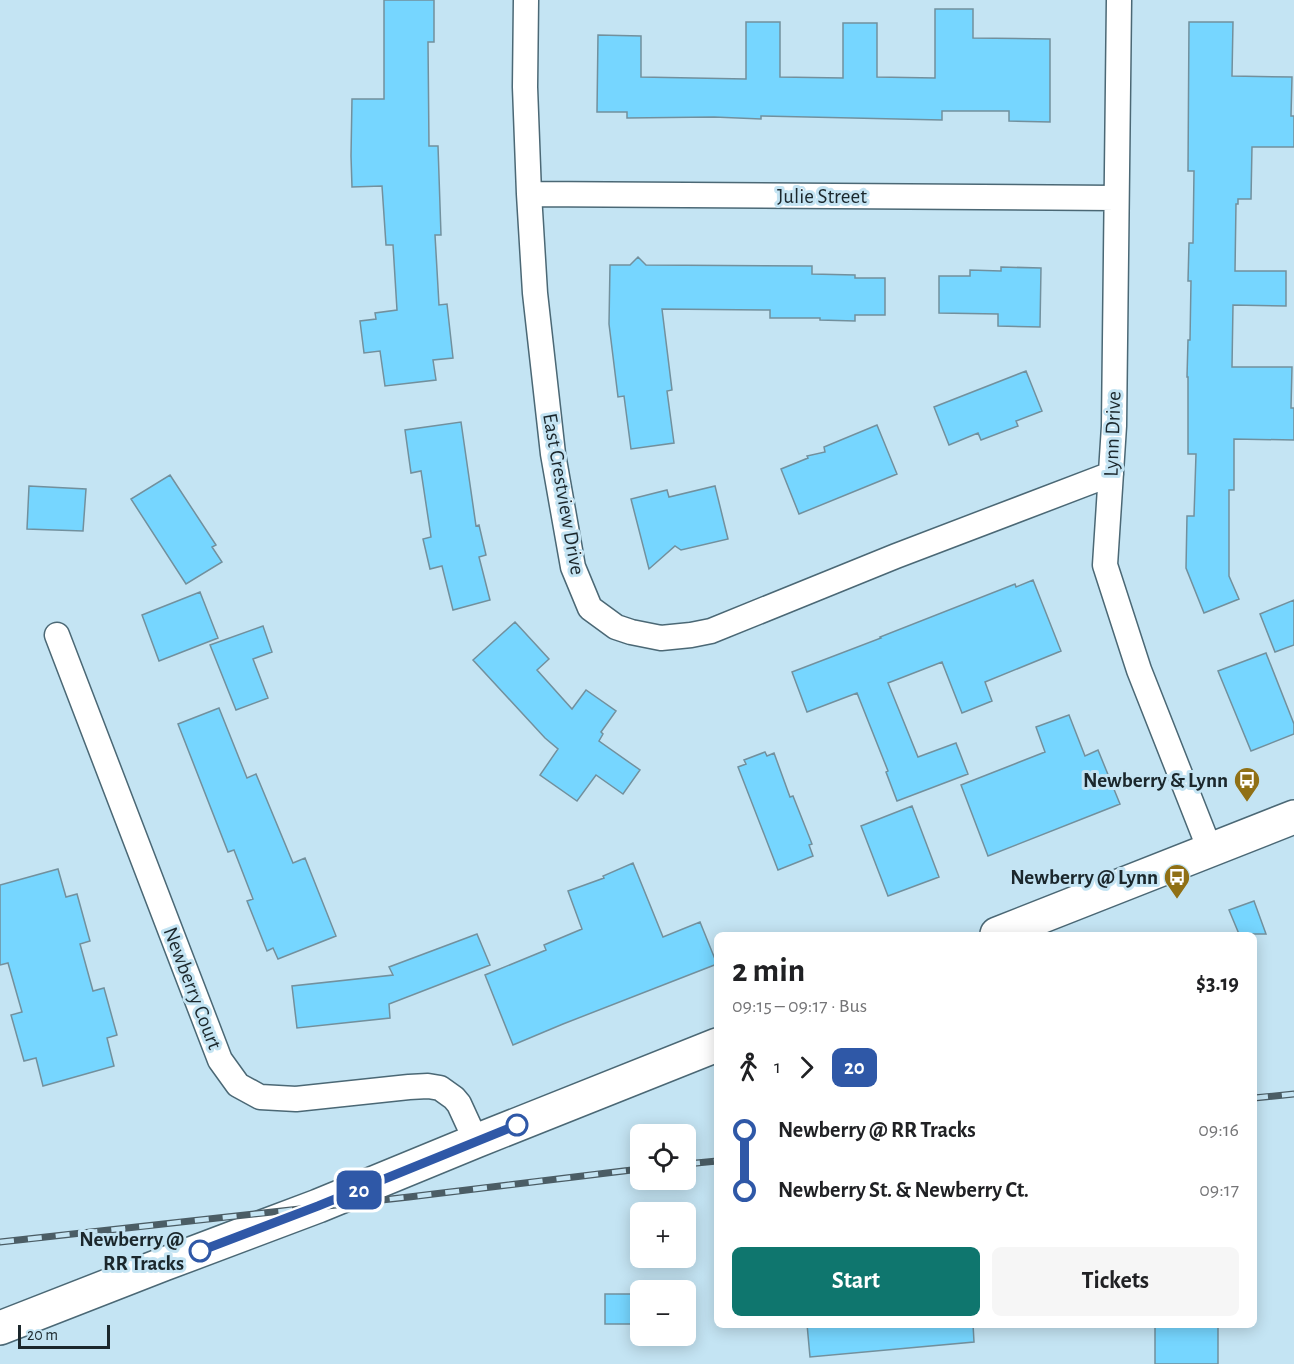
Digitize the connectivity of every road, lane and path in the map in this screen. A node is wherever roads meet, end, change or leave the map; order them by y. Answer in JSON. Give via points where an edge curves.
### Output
{"nodes":[{"id":1,"x":526,"y":0,"type":"edge"},
{"id":2,"x":1119,"y":0,"type":"edge"},
{"id":3,"x":529,"y":194,"type":"junction"},
{"id":4,"x":1116,"y":198,"type":"junction"},
{"id":5,"x":1111,"y":474,"type":"junction"},
{"id":6,"x":57,"y":635,"type":"dead end"},
{"id":7,"x":1294,"y":817,"type":"edge"},
{"id":8,"x":1210,"y":850,"type":"junction"},
{"id":9,"x":1002,"y":932,"type":"edge"},
{"id":10,"x":714,"y":1046,"type":"edge"},
{"id":11,"x":476,"y":1141,"type":"junction"},
{"id":12,"x":0,"y":1328,"type":"edge"}],
"edges":[{"from":1,"to":3,"type":"street","name":"East Crestview Drive"},
{"from":2,"to":4,"type":"street","name":"Lynn Drive"},
{"from":3,"to":4,"type":"street","name":"Julie Street"},
{"from":3,"to":5,"type":"street","name":"East Crestview Drive","via":[[553,454],[573,567],[590,608],[616,627],[661,638],[711,631]]},
{"from":4,"to":5,"type":"street","name":"Lynn Drive"},
{"from":5,"to":8,"type":"street","name":"Lynn Drive","via":[[1106,565],[1139,670]]},
{"from":6,"to":11,"type":"street","name":"Newberry Court","via":[[220,1060],[238,1085],[260,1096],[296,1099],[409,1087],[440,1088],[459,1104]]},
{"from":7,"to":8,"type":"main road"},
{"from":8,"to":9,"type":"main road"},
{"from":10,"to":11,"type":"main road"},
{"from":11,"to":12,"type":"main road"}]}
